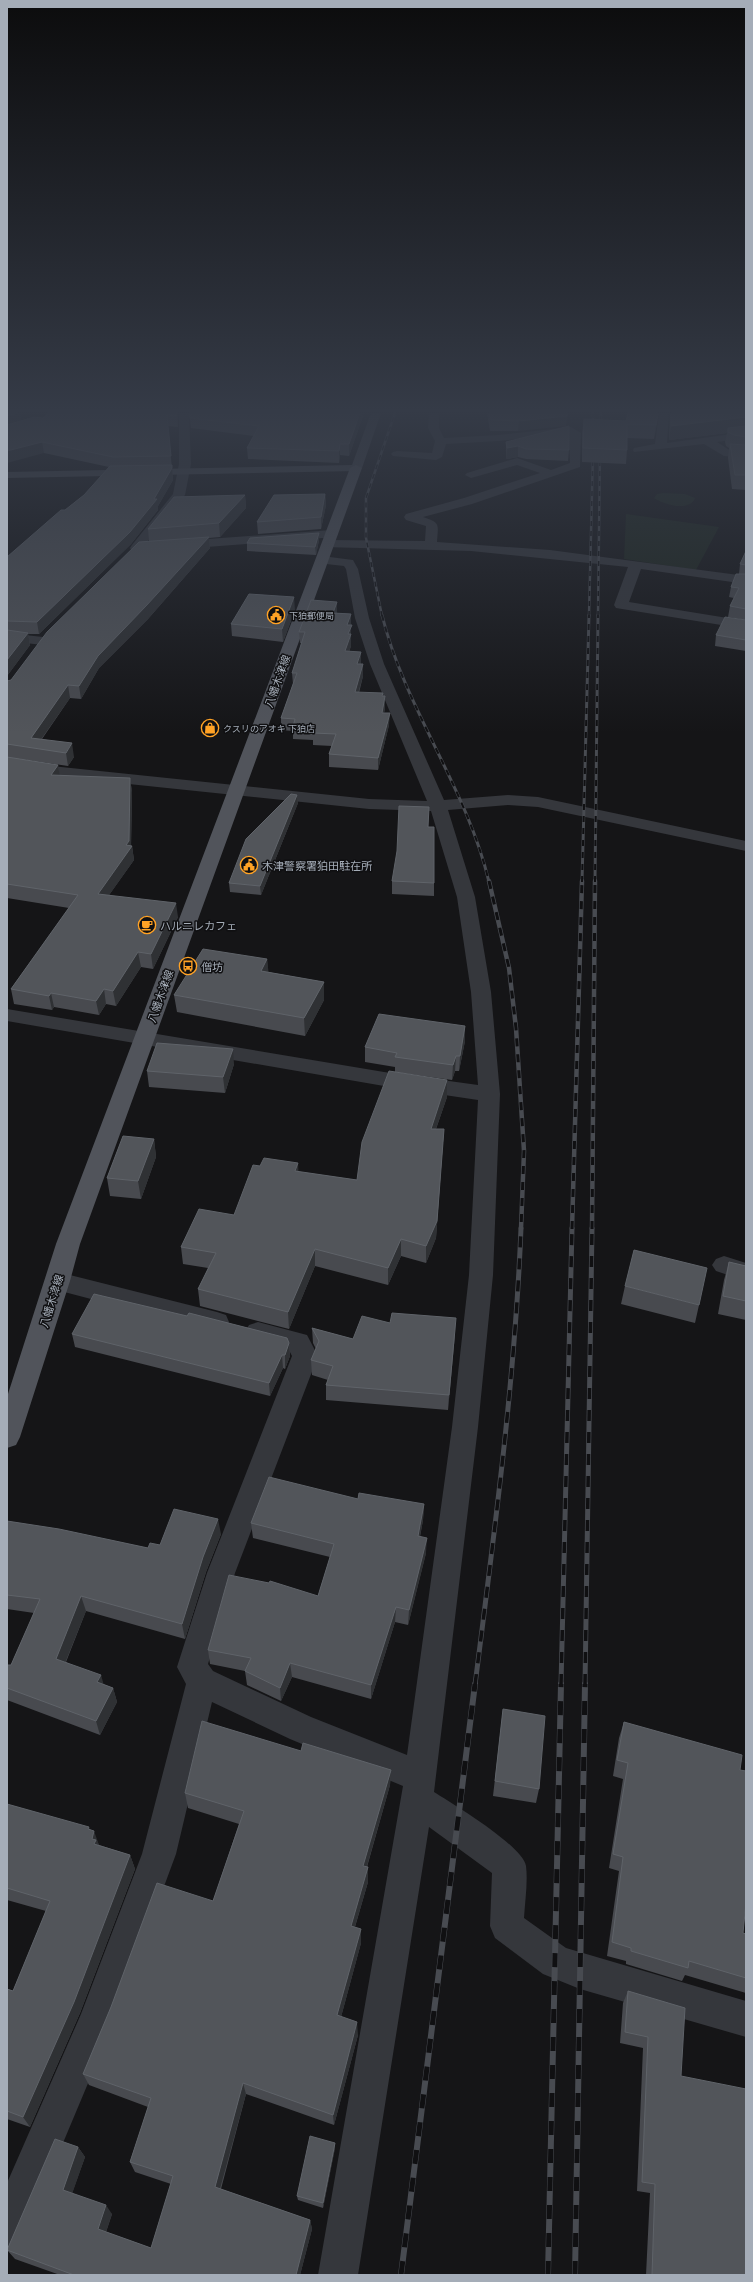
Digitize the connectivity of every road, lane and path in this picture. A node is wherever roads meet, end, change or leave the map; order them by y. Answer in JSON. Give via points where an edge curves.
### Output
{"nodes":[{"id":1,"x":159,"y":519,"type":"edge"},
{"id":2,"x":337,"y":519,"type":"edge"},
{"id":3,"x":418,"y":519,"type":"edge"},
{"id":4,"x":431,"y":544,"type":"junction"},
{"id":5,"x":168,"y":546,"type":"edge"},
{"id":6,"x":327,"y":546,"type":"junction"},
{"id":7,"x":152,"y":547,"type":"edge"},
{"id":8,"x":136,"y":548,"type":"junction"},
{"id":9,"x":125,"y":559,"type":"edge"},
{"id":10,"x":636,"y":564,"type":"junction"},
{"id":11,"x":746,"y":580,"type":"edge"},
{"id":12,"x":746,"y":625,"type":"edge"},
{"id":13,"x":54,"y":630,"type":"edge"},
{"id":14,"x":7,"y":636,"type":"edge"},
{"id":15,"x":43,"y":641,"type":"junction"},
{"id":16,"x":34,"y":653,"type":"edge"},
{"id":17,"x":7,"y":764,"type":"edge"},
{"id":18,"x":237,"y":790,"type":"junction"},
{"id":19,"x":438,"y":806,"type":"junction"},
{"id":20,"x":746,"y":846,"type":"edge"},
{"id":21,"x":7,"y":1016,"type":"edge"},
{"id":22,"x":144,"y":1039,"type":"junction"},
{"id":23,"x":489,"y":1094,"type":"junction"},
{"id":24,"x":58,"y":1281,"type":"junction"},
{"id":25,"x":7,"y":1437,"type":"edge"},
{"id":26,"x":202,"y":1681,"type":"junction"},
{"id":27,"x":419,"y":1789,"type":"junction"},
{"id":28,"x":746,"y":2019,"type":"edge"},
{"id":29,"x":7,"y":2229,"type":"edge"},
{"id":30,"x":338,"y":2275,"type":"edge"}],
"edges":[{"from":1,"to":8,"type":"street"},
{"from":2,"to":6,"type":"main road","name":"八幡木津線"},
{"from":3,"to":4,"type":"street","via":[[432,524]]},
{"from":4,"to":6,"type":"street"},
{"from":4,"to":10,"type":"street","via":[[496,547]]},
{"from":5,"to":6,"type":"street"},
{"from":6,"to":18,"type":"main road","name":"八幡木津線"},
{"from":6,"to":19,"type":"street","via":[[352,569],[362,618],[378,664]]},
{"from":7,"to":8,"type":"street"},
{"from":8,"to":9,"type":"street"},
{"from":10,"to":11,"type":"street"},
{"from":10,"to":12,"type":"street","via":[[620,605]]},
{"from":13,"to":15,"type":"street"},
{"from":14,"to":15,"type":"street"},
{"from":15,"to":16,"type":"street"},
{"from":17,"to":18,"type":"street","via":[[42,770]]},
{"from":18,"to":19,"type":"street","via":[[369,804]]},
{"from":18,"to":22,"type":"main road","name":"八幡木津線"},
{"from":19,"to":20,"type":"street","via":[[508,800],[538,802]]},
{"from":19,"to":23,"type":"street","via":[[466,897],[474,942]]},
{"from":21,"to":22,"type":"street"},
{"from":22,"to":23,"type":"street"},
{"from":22,"to":24,"type":"main road","name":"八幡木津線","via":[[68,1244]]},
{"from":23,"to":27,"type":"street","via":[[481,1275],[465,1427]]},
{"from":24,"to":25,"type":"main road","name":"八幡木津線"},
{"from":24,"to":26,"type":"street","via":[[298,1342],[305,1356],[221,1573],[192,1667]]},
{"from":26,"to":27,"type":"street","via":[[301,1728]]},
{"from":26,"to":29,"type":"street","via":[[159,1854],[97,2019]]},
{"from":27,"to":28,"type":"street","via":[[458,1826],[509,1865],[507,1926],[555,1962]]},
{"from":27,"to":30,"type":"street"}]}
